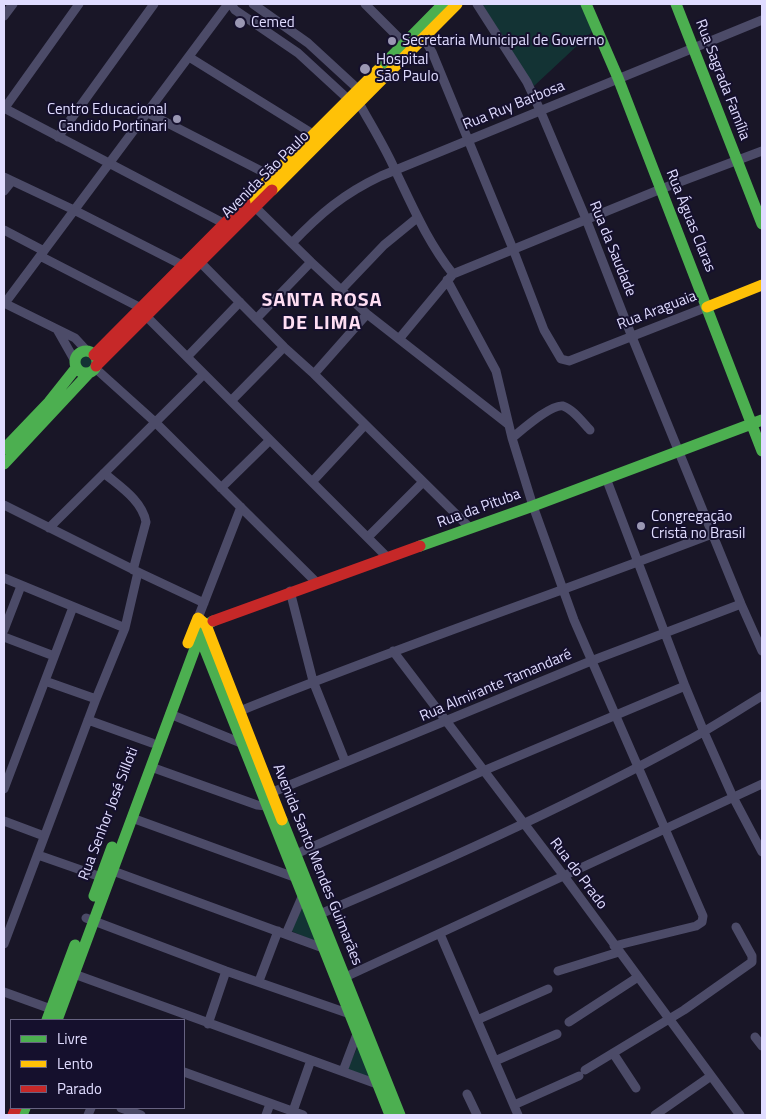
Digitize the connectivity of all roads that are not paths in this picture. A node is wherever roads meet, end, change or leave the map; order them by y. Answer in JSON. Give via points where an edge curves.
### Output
{"nodes":[{"id":1,"x":13,"y":4,"type":"edge"},
{"id":2,"x":79,"y":4,"type":"edge"},
{"id":3,"x":154,"y":4,"type":"edge"},
{"id":4,"x":229,"y":4,"type":"edge"},
{"id":5,"x":253,"y":4,"type":"edge"},
{"id":6,"x":365,"y":4,"type":"edge"},
{"id":7,"x":443,"y":4,"type":"edge"},
{"id":8,"x":457,"y":4,"type":"edge"},
{"id":9,"x":477,"y":4,"type":"edge"},
{"id":10,"x":586,"y":4,"type":"edge"},
{"id":11,"x":676,"y":4,"type":"edge"},
{"id":12,"x":4,"y":16,"type":"edge"},
{"id":13,"x":762,"y":20,"type":"edge"},
{"id":14,"x":423,"y":37,"type":"junction"},
{"id":15,"x":404,"y":42,"type":"junction"},
{"id":16,"x":308,"y":43,"type":"junction"},
{"id":17,"x":693,"y":47,"type":"junction"},
{"id":18,"x":298,"y":53,"type":"junction"},
{"id":19,"x":189,"y":57,"type":"junction"},
{"id":20,"x":618,"y":78,"type":"junction"},
{"id":21,"x":358,"y":89,"type":"junction"},
{"id":22,"x":353,"y":101,"type":"junction"},
{"id":23,"x":4,"y":109,"type":"edge"},
{"id":24,"x":540,"y":110,"type":"junction"},
{"id":25,"x":146,"y":112,"type":"junction"},
{"id":26,"x":313,"y":134,"type":"junction"},
{"id":27,"x":58,"y":136,"type":"junction"},
{"id":28,"x":468,"y":140,"type":"junction"},
{"id":29,"x":762,"y":151,"type":"edge"},
{"id":30,"x":737,"y":160,"type":"junction"},
{"id":31,"x":108,"y":164,"type":"junction"},
{"id":32,"x":395,"y":169,"type":"junction"},
{"id":33,"x":271,"y":176,"type":"junction"},
{"id":34,"x":8,"y":179,"type":"edge"},
{"id":35,"x":661,"y":189,"type":"junction"},
{"id":36,"x":4,"y":191,"type":"edge"},
{"id":37,"x":256,"y":208,"type":"junction"},
{"id":38,"x":74,"y":210,"type":"junction"},
{"id":39,"x":417,"y":218,"type":"junction"},
{"id":40,"x":586,"y":219,"type":"junction"},
{"id":41,"x":225,"y":224,"type":"junction"},
{"id":42,"x":762,"y":224,"type":"edge"},
{"id":43,"x":4,"y":230,"type":"edge"},
{"id":44,"x":292,"y":243,"type":"junction"},
{"id":45,"x":513,"y":249,"type":"junction"},
{"id":46,"x":42,"y":253,"type":"junction"},
{"id":47,"x":311,"y":262,"type":"junction"},
{"id":48,"x":201,"y":263,"type":"junction"},
{"id":49,"x":184,"y":266,"type":"junction"},
{"id":50,"x":450,"y":277,"type":"junction"},
{"id":51,"x":762,"y":285,"type":"edge"},
{"id":52,"x":342,"y":289,"type":"junction"},
{"id":53,"x":240,"y":302,"type":"junction"},
{"id":54,"x":4,"y":303,"type":"edge"},
{"id":55,"x":708,"y":307,"type":"junction"},
{"id":56,"x":144,"y":313,"type":"junction"},
{"id":57,"x":368,"y":314,"type":"junction"},
{"id":58,"x":256,"y":319,"type":"junction"},
{"id":59,"x":58,"y":331,"type":"junction"},
{"id":60,"x":632,"y":337,"type":"junction"},
{"id":61,"x":399,"y":339,"type":"junction"},
{"id":62,"x":284,"y":347,"type":"junction"},
{"id":63,"x":90,"y":353,"type":"junction"},
{"id":64,"x":188,"y":356,"type":"junction"},
{"id":65,"x":76,"y":364,"type":"junction"},
{"id":66,"x":94,"y":369,"type":"junction"},
{"id":67,"x":204,"y":374,"type":"junction"},
{"id":68,"x":314,"y":374,"type":"junction"},
{"id":69,"x":231,"y":401,"type":"junction"},
{"id":70,"x":154,"y":422,"type":"junction"},
{"id":71,"x":757,"y":422,"type":"edge"},
{"id":72,"x":365,"y":425,"type":"junction"},
{"id":73,"x":509,"y":425,"type":"junction"},
{"id":74,"x":590,"y":430,"type":"dead end"},
{"id":75,"x":512,"y":438,"type":"junction"},
{"id":76,"x":270,"y":440,"type":"junction"},
{"id":77,"x":4,"y":449,"type":"edge"},
{"id":78,"x":678,"y":450,"type":"junction"},
{"id":79,"x":762,"y":451,"type":"edge"},
{"id":80,"x":4,"y":464,"type":"edge"},
{"id":81,"x":104,"y":473,"type":"junction"},
{"id":82,"x":606,"y":478,"type":"junction"},
{"id":83,"x":312,"y":482,"type":"junction"},
{"id":84,"x":423,"y":482,"type":"junction"},
{"id":85,"x":221,"y":488,"type":"junction"},
{"id":86,"x":4,"y":505,"type":"edge"},
{"id":87,"x":533,"y":506,"type":"junction"},
{"id":88,"x":241,"y":507,"type":"junction"},
{"id":89,"x":49,"y":528,"type":"junction"},
{"id":90,"x":470,"y":528,"type":"junction"},
{"id":91,"x":712,"y":534,"type":"junction"},
{"id":92,"x":368,"y":536,"type":"junction"},
{"id":93,"x":388,"y":558,"type":"junction"},
{"id":94,"x":639,"y":562,"type":"junction"},
{"id":95,"x":135,"y":571,"type":"junction"},
{"id":96,"x":4,"y":578,"type":"edge"},
{"id":97,"x":316,"y":582,"type":"junction"},
{"id":98,"x":21,"y":586,"type":"junction"},
{"id":99,"x":290,"y":591,"type":"junction"},
{"id":100,"x":563,"y":591,"type":"junction"},
{"id":101,"x":204,"y":603,"type":"junction"},
{"id":102,"x":741,"y":604,"type":"junction"},
{"id":103,"x":73,"y":607,"type":"junction"},
{"id":104,"x":200,"y":626,"type":"junction"},
{"id":105,"x":125,"y":628,"type":"junction"},
{"id":106,"x":4,"y":630,"type":"edge"},
{"id":107,"x":666,"y":632,"type":"junction"},
{"id":108,"x":4,"y":637,"type":"edge"},
{"id":109,"x":393,"y":651,"type":"junction"},
{"id":110,"x":762,"y":651,"type":"edge"},
{"id":111,"x":54,"y":656,"type":"junction"},
{"id":112,"x":591,"y":661,"type":"junction"},
{"id":113,"x":45,"y":681,"type":"junction"},
{"id":114,"x":313,"y":681,"type":"junction"},
{"id":115,"x":685,"y":686,"type":"junction"},
{"id":116,"x":762,"y":696,"type":"edge"},
{"id":117,"x":96,"y":698,"type":"junction"},
{"id":118,"x":240,"y":711,"type":"junction"},
{"id":119,"x":170,"y":714,"type":"junction"},
{"id":120,"x":615,"y":716,"type":"junction"},
{"id":121,"x":88,"y":720,"type":"junction"},
{"id":122,"x":445,"y":722,"type":"junction"},
{"id":123,"x":704,"y":732,"type":"junction"},
{"id":124,"x":152,"y":743,"type":"junction"},
{"id":125,"x":241,"y":743,"type":"junction"},
{"id":126,"x":345,"y":761,"type":"junction"},
{"id":127,"x":638,"y":767,"type":"junction"},
{"id":128,"x":151,"y":768,"type":"junction"},
{"id":129,"x":483,"y":771,"type":"junction"},
{"id":130,"x":762,"y":784,"type":"edge"},
{"id":131,"x":4,"y":789,"type":"edge"},
{"id":132,"x":733,"y":797,"type":"junction"},
{"id":133,"x":269,"y":799,"type":"junction"},
{"id":134,"x":132,"y":818,"type":"junction"},
{"id":135,"x":4,"y":821,"type":"edge"},
{"id":136,"x":523,"y":824,"type":"junction"},
{"id":137,"x":664,"y":829,"type":"junction"},
{"id":138,"x":44,"y":836,"type":"junction"},
{"id":139,"x":762,"y":852,"type":"edge"},
{"id":140,"x":296,"y":854,"type":"junction"},
{"id":141,"x":38,"y":855,"type":"junction"},
{"id":142,"x":113,"y":871,"type":"junction"},
{"id":143,"x":564,"y":876,"type":"junction"},
{"id":144,"x":101,"y":877,"type":"junction"},
{"id":145,"x":294,"y":877,"type":"junction"},
{"id":146,"x":302,"y":897,"type":"junction"},
{"id":147,"x":320,"y":914,"type":"junction"},
{"id":148,"x":90,"y":920,"type":"junction"},
{"id":149,"x":736,"y":928,"type":"dead end"},
{"id":150,"x":282,"y":932,"type":"junction"},
{"id":151,"x":440,"y":934,"type":"junction"},
{"id":152,"x":4,"y":944,"type":"edge"},
{"id":153,"x":323,"y":948,"type":"junction"},
{"id":154,"x":617,"y":949,"type":"junction"},
{"id":155,"x":226,"y":971,"type":"junction"},
{"id":156,"x":558,"y":971,"type":"dead end"},
{"id":157,"x":74,"y":974,"type":"junction"},
{"id":158,"x":638,"y":977,"type":"junction"},
{"id":159,"x":341,"y":979,"type":"junction"},
{"id":160,"x":259,"y":982,"type":"junction"},
{"id":161,"x":548,"y":989,"type":"dead end"},
{"id":162,"x":4,"y":992,"type":"edge"},
{"id":163,"x":51,"y":1009,"type":"junction"},
{"id":164,"x":350,"y":1014,"type":"junction"},
{"id":165,"x":175,"y":1016,"type":"edge"},
{"id":166,"x":47,"y":1019,"type":"edge"},
{"id":167,"x":57,"y":1019,"type":"edge"},
{"id":168,"x":670,"y":1019,"type":"junction"},
{"id":169,"x":477,"y":1020,"type":"junction"},
{"id":170,"x":569,"y":1022,"type":"dead end"},
{"id":171,"x":208,"y":1024,"type":"junction"},
{"id":172,"x":358,"y":1034,"type":"junction"},
{"id":173,"x":557,"y":1034,"type":"dead end"},
{"id":174,"x":755,"y":1037,"type":"dead end"},
{"id":175,"x":762,"y":1046,"type":"edge"},
{"id":176,"x":613,"y":1053,"type":"junction"},
{"id":177,"x":311,"y":1060,"type":"junction"},
{"id":178,"x":495,"y":1061,"type":"junction"},
{"id":179,"x":343,"y":1071,"type":"junction"},
{"id":180,"x":185,"y":1072,"type":"edge"},
{"id":181,"x":711,"y":1076,"type":"junction"},
{"id":182,"x":377,"y":1084,"type":"junction"},
{"id":183,"x":636,"y":1088,"type":"dead end"},
{"id":184,"x":467,"y":1094,"type":"dead end"},
{"id":185,"x":270,"y":1104,"type":"junction"},
{"id":186,"x":514,"y":1105,"type":"junction"},
{"id":187,"x":124,"y":1109,"type":"edge"},
{"id":188,"x":292,"y":1111,"type":"junction"},
{"id":189,"x":141,"y":1115,"type":"edge"},
{"id":190,"x":266,"y":1115,"type":"edge"},
{"id":191,"x":303,"y":1115,"type":"edge"},
{"id":192,"x":390,"y":1115,"type":"edge"},
{"id":193,"x":400,"y":1115,"type":"edge"},
{"id":194,"x":477,"y":1115,"type":"edge"},
{"id":195,"x":518,"y":1115,"type":"edge"},
{"id":196,"x":655,"y":1115,"type":"edge"},
{"id":197,"x":740,"y":1115,"type":"edge"}],
"edges":[{"from":1,"to":12,"type":"street"},
{"from":2,"to":23,"type":"street"},
{"from":3,"to":27,"type":"street"},
{"from":4,"to":18,"type":"street"},
{"from":4,"to":19,"type":"street"},
{"from":5,"to":16,"type":"street"},
{"from":6,"to":15,"type":"street"},
{"from":7,"to":15,"type":"street","name":"Avenida São Paulo"},
{"from":8,"to":14,"type":"street","name":"Avenida São Paulo"},
{"from":9,"to":24,"type":"street","name":"Rua da Saudade","via":[[527,82]]},
{"from":10,"to":20,"type":"street","name":"Rua Águas Claras"},
{"from":11,"to":17,"type":"street","name":"Rua Sagrada Família"},
{"from":13,"to":17,"type":"street","name":"Rua Ruy Barbosa"},
{"from":14,"to":22,"type":"street","name":"Avenida São Paulo"},
{"from":14,"to":28,"type":"street"},
{"from":15,"to":21,"type":"street","name":"Avenida São Paulo"},
{"from":16,"to":18,"type":"street"},
{"from":16,"to":21,"type":"street"},
{"from":17,"to":20,"type":"street","name":"Rua Ruy Barbosa"},
{"from":17,"to":30,"type":"street","name":"Rua Sagrada Família"},
{"from":18,"to":22,"type":"street"},
{"from":19,"to":25,"type":"street"},
{"from":19,"to":26,"type":"street"},
{"from":20,"to":24,"type":"street","name":"Rua Ruy Barbosa"},
{"from":20,"to":35,"type":"street","name":"Rua Águas Claras"},
{"from":21,"to":22,"type":"street","name":"Avenida São Paulo"},
{"from":22,"to":26,"type":"street","name":"Avenida São Paulo"},
{"from":22,"to":32,"type":"street"},
{"from":22,"to":37,"type":"street","name":"Avenida São Paulo"},
{"from":23,"to":27,"type":"street"},
{"from":24,"to":28,"type":"street","name":"Rua Ruy Barbosa"},
{"from":24,"to":40,"type":"street","name":"Rua da Saudade"},
{"from":25,"to":31,"type":"street"},
{"from":25,"to":33,"type":"street"},
{"from":26,"to":33,"type":"street","name":"Avenida São Paulo"},
{"from":27,"to":31,"type":"street"},
{"from":28,"to":32,"type":"street","name":"Rua Ruy Barbosa"},
{"from":28,"to":45,"type":"street"},
{"from":29,"to":30,"type":"street"},
{"from":30,"to":35,"type":"street"},
{"from":30,"to":42,"type":"street","name":"Rua Sagrada Família"},
{"from":31,"to":38,"type":"street"},
{"from":31,"to":41,"type":"street"},
{"from":32,"to":39,"type":"street"},
{"from":32,"to":44,"type":"street","name":"Rua Ruy Barbosa","via":[[337,201]]},
{"from":33,"to":41,"type":"street","name":"Avenida São Paulo"},
{"from":34,"to":36,"type":"street"},
{"from":34,"to":38,"type":"street"},
{"from":35,"to":40,"type":"street"},
{"from":35,"to":55,"type":"street","name":"Rua Águas Claras"},
{"from":37,"to":44,"type":"street"},
{"from":37,"to":48,"type":"street","name":"Avenida São Paulo"},
{"from":38,"to":46,"type":"street"},
{"from":38,"to":49,"type":"street"},
{"from":39,"to":50,"type":"street"},
{"from":39,"to":52,"type":"street","via":[[384,245]]},
{"from":40,"to":45,"type":"street"},
{"from":40,"to":60,"type":"street","name":"Rua da Saudade"},
{"from":41,"to":49,"type":"street","name":"Avenida São Paulo"},
{"from":43,"to":46,"type":"street"},
{"from":44,"to":47,"type":"street"},
{"from":45,"to":50,"type":"street"},
{"from":45,"to":60,"type":"street","name":"Rua Araguaia","via":[[544,330],[562,361]]},
{"from":46,"to":54,"type":"street"},
{"from":46,"to":56,"type":"street"},
{"from":47,"to":52,"type":"street"},
{"from":47,"to":58,"type":"street"},
{"from":48,"to":53,"type":"street"},
{"from":48,"to":56,"type":"street","name":"Avenida São Paulo"},
{"from":49,"to":56,"type":"street","name":"Avenida São Paulo"},
{"from":50,"to":61,"type":"street"},
{"from":50,"to":73,"type":"street","via":[[496,371]]},
{"from":51,"to":55,"type":"street","name":"Rua Araguaia"},
{"from":52,"to":57,"type":"street"},
{"from":53,"to":58,"type":"street"},
{"from":53,"to":64,"type":"street"},
{"from":54,"to":59,"type":"street"},
{"from":55,"to":60,"type":"street","name":"Rua Araguaia"},
{"from":55,"to":71,"type":"street","name":"Rua Águas Claras"},
{"from":56,"to":63,"type":"street","name":"Avenida São Paulo"},
{"from":56,"to":64,"type":"street"},
{"from":56,"to":66,"type":"street","name":"Avenida São Paulo"},
{"from":57,"to":61,"type":"street"},
{"from":57,"to":68,"type":"street"},
{"from":58,"to":62,"type":"street"},
{"from":59,"to":63,"type":"street","via":[[75,338]]},
{"from":59,"to":65,"type":"street"},
{"from":60,"to":78,"type":"street","name":"Rua da Saudade"},
{"from":61,"to":73,"type":"street"},
{"from":62,"to":68,"type":"street"},
{"from":62,"to":69,"type":"street"},
{"from":63,"to":65,"type":"street","name":"Avenida São Paulo","via":[[78,354]]},
{"from":63,"to":66,"type":"street","via":[[97,359]]},
{"from":64,"to":67,"type":"street"},
{"from":65,"to":66,"type":"street","via":[[80,372]]},
{"from":65,"to":77,"type":"street","name":"Avenida São Paulo","via":[[50,402]]},
{"from":66,"to":70,"type":"street"},
{"from":66,"to":80,"type":"street","name":"Avenida São Paulo"},
{"from":67,"to":69,"type":"street"},
{"from":67,"to":70,"type":"street"},
{"from":68,"to":72,"type":"street"},
{"from":69,"to":76,"type":"street"},
{"from":70,"to":81,"type":"street"},
{"from":70,"to":85,"type":"street"},
{"from":71,"to":78,"type":"street","name":"Rua da Pituba"},
{"from":71,"to":79,"type":"street","name":"Rua Águas Claras"},
{"from":72,"to":83,"type":"street"},
{"from":72,"to":84,"type":"street"},
{"from":73,"to":75,"type":"street"},
{"from":74,"to":75,"type":"street","via":[[569,410],[557,406]]},
{"from":75,"to":87,"type":"street"},
{"from":76,"to":83,"type":"street"},
{"from":76,"to":85,"type":"street"},
{"from":78,"to":82,"type":"street","name":"Rua da Pituba"},
{"from":78,"to":91,"type":"street","name":"Rua da Saudade"},
{"from":81,"to":89,"type":"street"},
{"from":81,"to":95,"type":"street","via":[[132,498],[144,514],[146,522]]},
{"from":82,"to":87,"type":"street","name":"Rua da Pituba"},
{"from":82,"to":94,"type":"street"},
{"from":83,"to":92,"type":"street"},
{"from":84,"to":90,"type":"street"},
{"from":84,"to":92,"type":"street"},
{"from":85,"to":88,"type":"street"},
{"from":86,"to":89,"type":"street"},
{"from":87,"to":90,"type":"street","name":"Rua da Pituba"},
{"from":87,"to":100,"type":"street"},
{"from":88,"to":97,"type":"street"},
{"from":88,"to":101,"type":"street"},
{"from":89,"to":95,"type":"street"},
{"from":90,"to":93,"type":"street","name":"Rua da Pituba"},
{"from":91,"to":94,"type":"street"},
{"from":91,"to":102,"type":"street","name":"Rua da Saudade"},
{"from":92,"to":93,"type":"street"},
{"from":93,"to":97,"type":"street","name":"Rua da Pituba"},
{"from":94,"to":100,"type":"street"},
{"from":94,"to":107,"type":"street"},
{"from":95,"to":101,"type":"street"},
{"from":95,"to":105,"type":"street"},
{"from":96,"to":98,"type":"street"},
{"from":97,"to":99,"type":"street","name":"Rua da Pituba"},
{"from":98,"to":103,"type":"street"},
{"from":98,"to":106,"type":"street"},
{"from":99,"to":104,"type":"street","name":"Rua da Pituba"},
{"from":99,"to":114,"type":"street"},
{"from":100,"to":109,"type":"street"},
{"from":100,"to":112,"type":"street"},
{"from":101,"to":104,"type":"street"},
{"from":102,"to":107,"type":"street","name":"Rua Almirante Tamandaré"},
{"from":102,"to":110,"type":"street","name":"Rua da Saudade"},
{"from":103,"to":105,"type":"street"},
{"from":103,"to":111,"type":"street"},
{"from":104,"to":118,"type":"street","name":"Avenida Santo Mendes Guimarães"},
{"from":104,"to":119,"type":"street","name":"Rua Senhor José Silloti"},
{"from":104,"to":124,"type":"street","name":"Rua Senhor José Silloti"},
{"from":104,"to":125,"type":"street","name":"Avenida Santo Mendes Guimarães"},
{"from":105,"to":117,"type":"street"},
{"from":107,"to":112,"type":"street","name":"Rua Almirante Tamandaré"},
{"from":107,"to":115,"type":"street"},
{"from":108,"to":111,"type":"street"},
{"from":109,"to":114,"type":"street"},
{"from":109,"to":122,"type":"street","name":"Rua do Prado"},
{"from":111,"to":113,"type":"street"},
{"from":112,"to":120,"type":"street"},
{"from":112,"to":122,"type":"street","name":"Rua Almirante Tamandaré"},
{"from":113,"to":117,"type":"street"},
{"from":113,"to":131,"type":"street"},
{"from":114,"to":118,"type":"street"},
{"from":114,"to":126,"type":"street"},
{"from":115,"to":120,"type":"street"},
{"from":115,"to":123,"type":"street"},
{"from":116,"to":123,"type":"street"},
{"from":117,"to":121,"type":"street"},
{"from":118,"to":133,"type":"street","name":"Avenida Santo Mendes Guimarães"},
{"from":119,"to":125,"type":"street"},
{"from":119,"to":128,"type":"street","name":"Rua Senhor José Silloti"},
{"from":120,"to":127,"type":"street"},
{"from":120,"to":129,"type":"street"},
{"from":121,"to":124,"type":"street"},
{"from":121,"to":138,"type":"street"},
{"from":122,"to":126,"type":"street","name":"Rua Almirante Tamandaré"},
{"from":122,"to":129,"type":"street","name":"Rua do Prado"},
{"from":123,"to":127,"type":"street"},
{"from":123,"to":132,"type":"street"},
{"from":124,"to":144,"type":"street","name":"Rua Senhor José Silloti"},
{"from":125,"to":133,"type":"street","name":"Avenida Santo Mendes Guimarães"},
{"from":126,"to":133,"type":"street","name":"Rua Almirante Tamandaré"},
{"from":127,"to":136,"type":"street"},
{"from":127,"to":137,"type":"street"},
{"from":128,"to":133,"type":"street","via":[[257,805]]},
{"from":128,"to":134,"type":"street","name":"Rua Senhor José Silloti"},
{"from":129,"to":136,"type":"street","name":"Rua do Prado"},
{"from":129,"to":140,"type":"street"},
{"from":130,"to":132,"type":"street"},
{"from":132,"to":137,"type":"street"},
{"from":132,"to":139,"type":"street"},
{"from":133,"to":140,"type":"street","name":"Avenida Santo Mendes Guimarães"},
{"from":133,"to":145,"type":"street","name":"Avenida Santo Mendes Guimarães"},
{"from":134,"to":142,"type":"street","name":"Rua Senhor José Silloti"},
{"from":134,"to":145,"type":"street"},
{"from":135,"to":138,"type":"street"},
{"from":136,"to":143,"type":"street","name":"Rua do Prado"},
{"from":136,"to":147,"type":"street"},
{"from":137,"to":143,"type":"street"},
{"from":137,"to":154,"type":"street","via":[[704,916],[702,922]]},
{"from":138,"to":141,"type":"street"},
{"from":140,"to":147,"type":"street","name":"Avenida Santo Mendes Guimarães"},
{"from":141,"to":144,"type":"street"},
{"from":141,"to":152,"type":"street"},
{"from":142,"to":148,"type":"street","name":"Rua Senhor José Silloti"},
{"from":142,"to":150,"type":"street"},
{"from":143,"to":151,"type":"street"},
{"from":143,"to":154,"type":"street","name":"Rua do Prado"},
{"from":144,"to":148,"type":"street","name":"Rua Senhor José Silloti"},
{"from":145,"to":146,"type":"street","name":"Avenida Santo Mendes Guimarães"},
{"from":146,"to":150,"type":"street"},
{"from":146,"to":153,"type":"street","name":"Avenida Santo Mendes Guimarães"},
{"from":147,"to":159,"type":"street","name":"Avenida Santo Mendes Guimarães"},
{"from":148,"to":155,"type":"street"},
{"from":148,"to":157,"type":"street","name":"Rua Senhor José Silloti"},
{"from":148,"to":163,"type":"street","name":"Rua Senhor José Silloti"},
{"from":149,"to":168,"type":"street","via":[[752,956],[752,962]]},
{"from":150,"to":153,"type":"street"},
{"from":150,"to":160,"type":"street"},
{"from":151,"to":159,"type":"street"},
{"from":151,"to":169,"type":"street"},
{"from":153,"to":159,"type":"street","name":"Avenida Santo Mendes Guimarães"},
{"from":154,"to":156,"type":"street"},
{"from":154,"to":158,"type":"street","name":"Rua do Prado"},
{"from":155,"to":160,"type":"street"},
{"from":155,"to":171,"type":"street"},
{"from":157,"to":165,"type":"street"},
{"from":157,"to":167,"type":"street","name":"Rua Senhor José Silloti"},
{"from":158,"to":168,"type":"street","name":"Rua do Prado"},
{"from":158,"to":170,"type":"street"},
{"from":159,"to":164,"type":"street","name":"Avenida Santo Mendes Guimarães"},
{"from":159,"to":193,"type":"street","name":"Avenida Santo Mendes Guimarães"},
{"from":160,"to":164,"type":"street"},
{"from":161,"to":169,"type":"street"},
{"from":162,"to":163,"type":"street"},
{"from":163,"to":166,"type":"street","name":"Rua Senhor José Silloti"},
{"from":164,"to":172,"type":"street","name":"Avenida Santo Mendes Guimarães"},
{"from":165,"to":171,"type":"street"},
{"from":168,"to":176,"type":"street"},
{"from":168,"to":181,"type":"street","name":"Rua do Prado"},
{"from":169,"to":178,"type":"street"},
{"from":171,"to":177,"type":"street"},
{"from":172,"to":179,"type":"street"},
{"from":172,"to":182,"type":"street","name":"Avenida Santo Mendes Guimarães"},
{"from":173,"to":178,"type":"street"},
{"from":174,"to":175,"type":"street"},
{"from":176,"to":183,"type":"street"},
{"from":176,"to":186,"type":"street","via":[[582,1073]]},
{"from":177,"to":179,"type":"street"},
{"from":177,"to":188,"type":"street"},
{"from":178,"to":186,"type":"street"},
{"from":179,"to":182,"type":"street"},
{"from":180,"to":185,"type":"street"},
{"from":181,"to":196,"type":"street"},
{"from":181,"to":197,"type":"street","name":"Rua do Prado"},
{"from":182,"to":192,"type":"street","name":"Avenida Santo Mendes Guimarães"},
{"from":184,"to":194,"type":"street"},
{"from":185,"to":188,"type":"street"},
{"from":185,"to":190,"type":"street"},
{"from":186,"to":195,"type":"street"},
{"from":187,"to":189,"type":"street"},
{"from":188,"to":191,"type":"street"}]}
